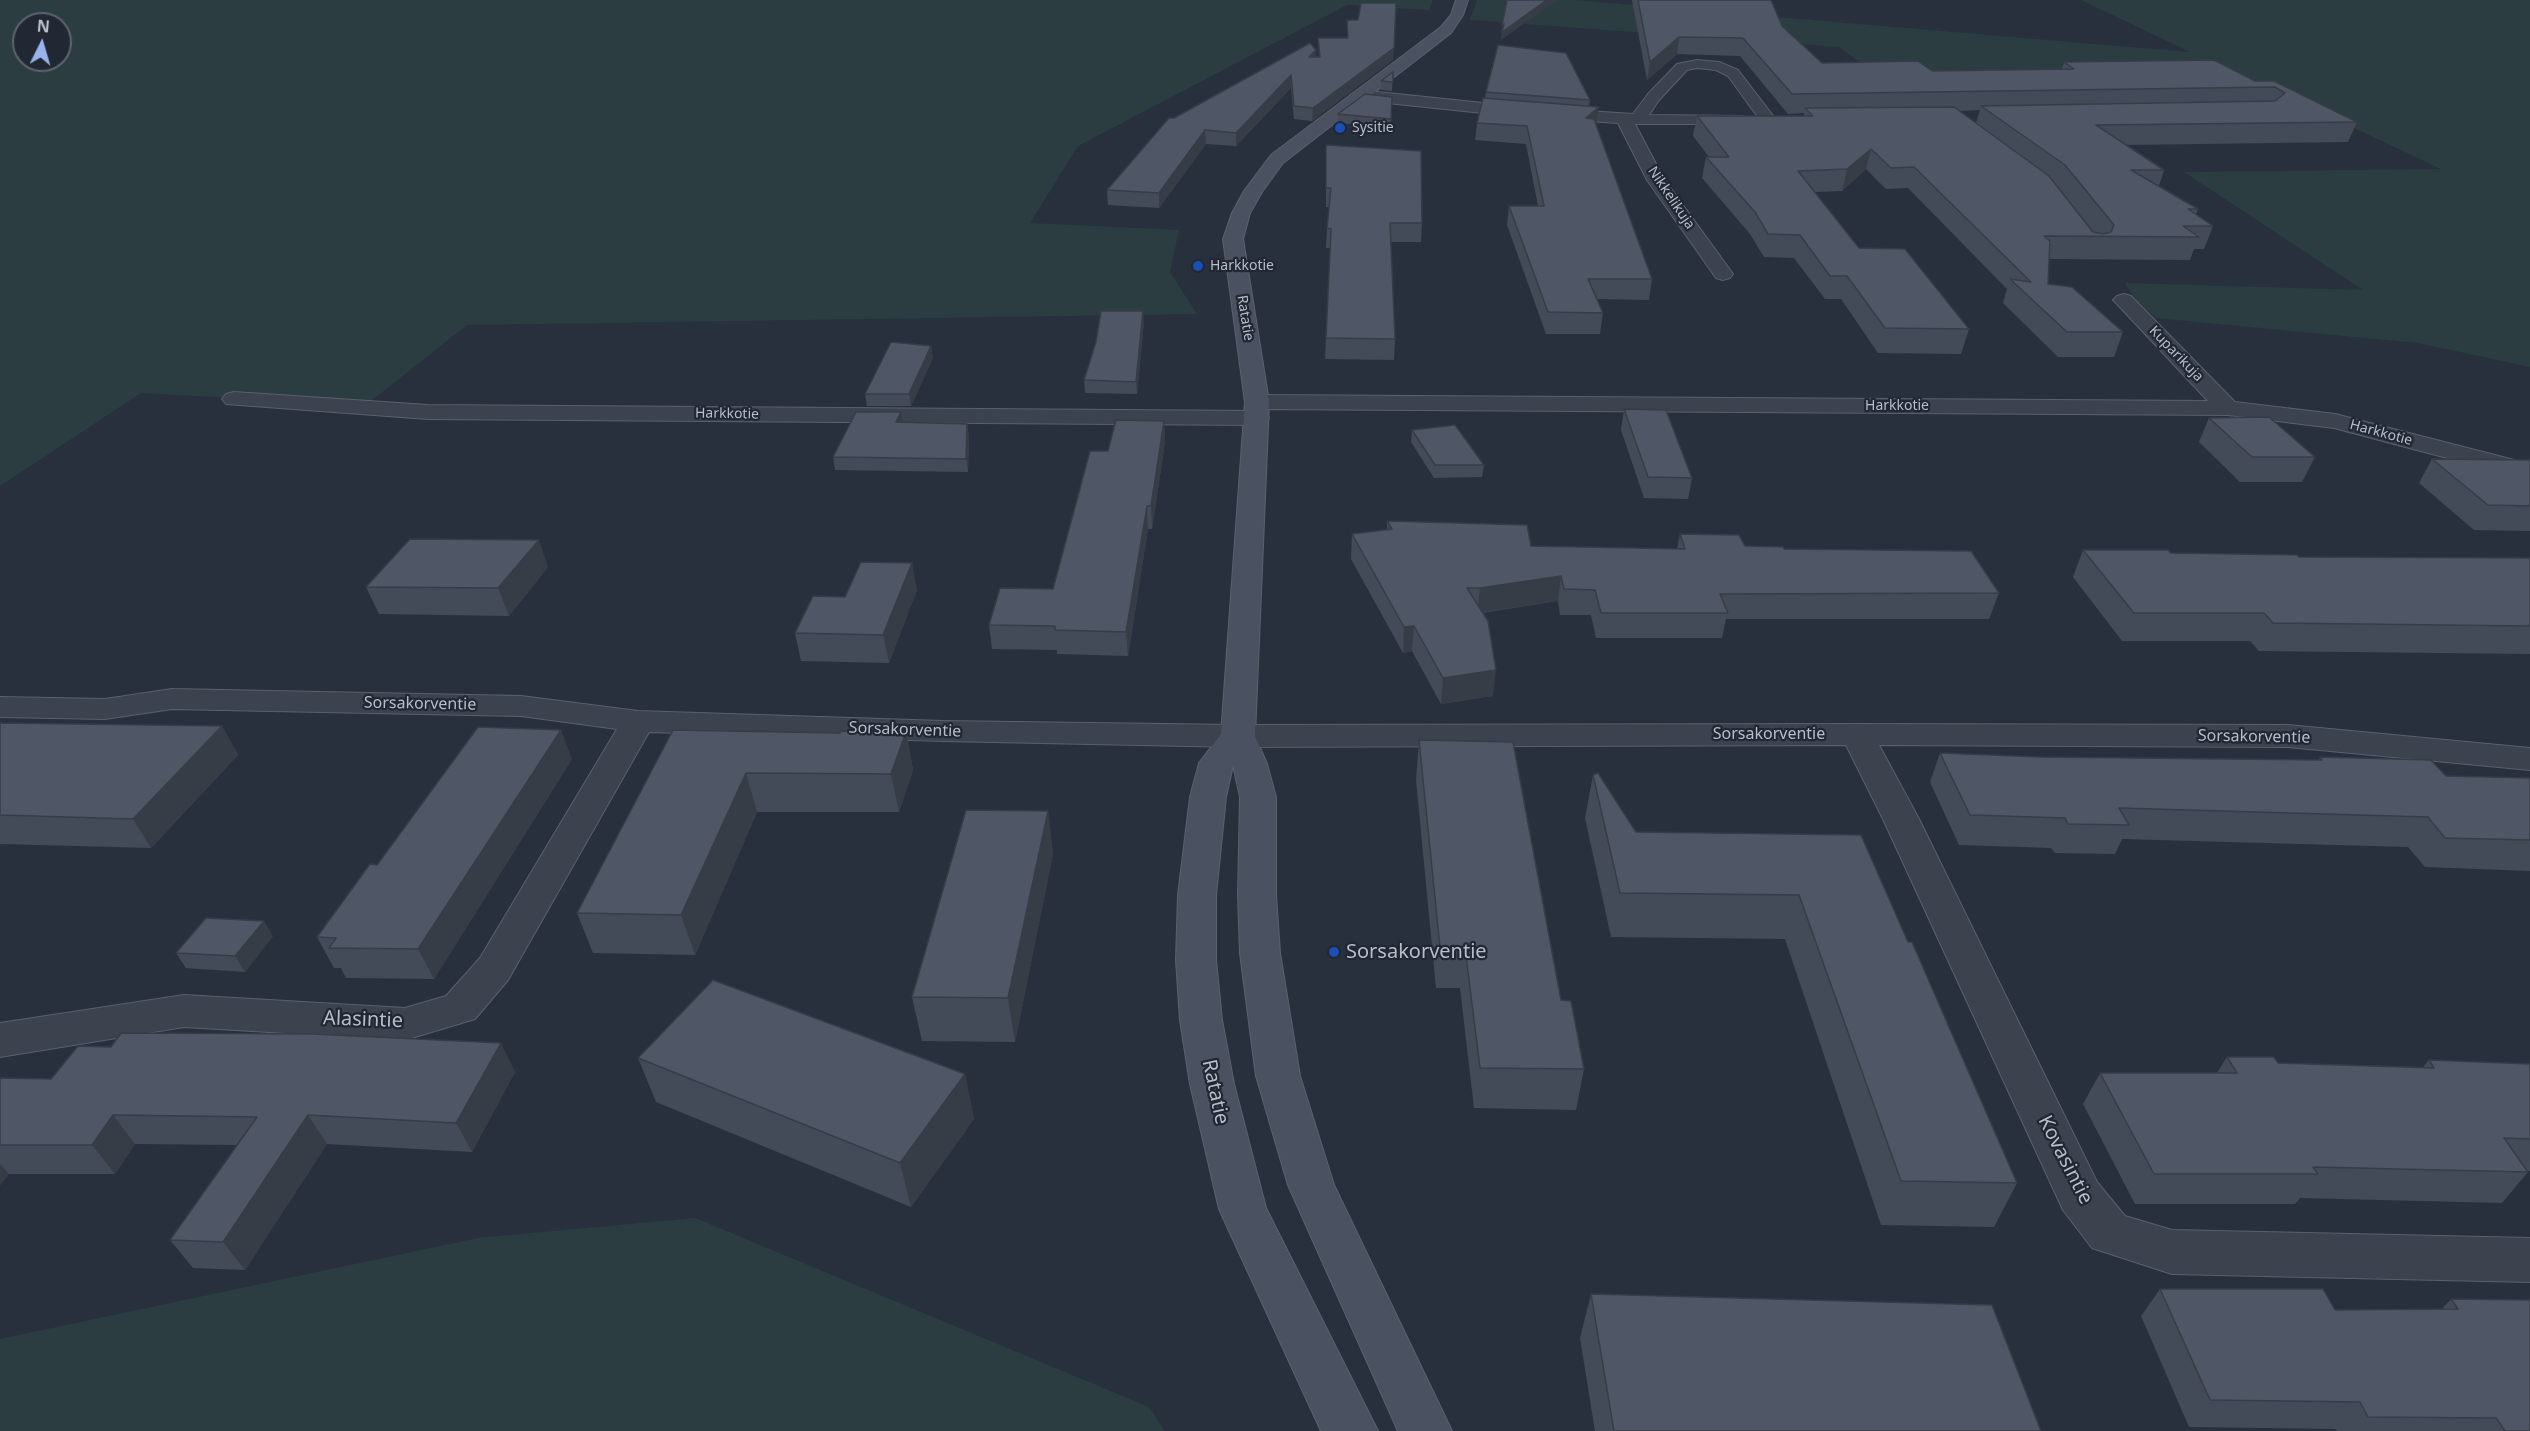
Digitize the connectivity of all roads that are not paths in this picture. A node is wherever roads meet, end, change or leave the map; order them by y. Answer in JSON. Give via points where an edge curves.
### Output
{"nodes":[{"id":1,"x":1462,"y":0,"type":"edge"},
{"id":2,"x":1358,"y":95,"type":"junction"},
{"id":3,"x":1631,"y":119,"type":"junction"},
{"id":4,"x":1723,"y":274,"type":"dead end"},
{"id":5,"x":2124,"y":300,"type":"dead end"},
{"id":6,"x":234,"y":399,"type":"dead end"},
{"id":7,"x":2228,"y":408,"type":"junction"},
{"id":8,"x":1257,"y":410,"type":"junction"},
{"id":9,"x":2530,"y":472,"type":"edge"},
{"id":10,"x":0,"y":707,"type":"edge"},
{"id":11,"x":638,"y":721,"type":"junction"},
{"id":12,"x":1857,"y":734,"type":"junction"},
{"id":13,"x":1238,"y":736,"type":"junction"},
{"id":14,"x":2530,"y":759,"type":"edge"},
{"id":15,"x":0,"y":1040,"type":"edge"},
{"id":16,"x":2530,"y":1260,"type":"edge"},
{"id":17,"x":1351,"y":1431,"type":"edge"},
{"id":18,"x":1425,"y":1431,"type":"edge"}],
"edges":[{"from":1,"to":2,"type":"street","name":"Ratatie","via":[[1446,30]]},
{"from":2,"to":3,"type":"street"},
{"from":2,"to":8,"type":"street","name":"Ratatie","via":[[1277,159],[1253,191],[1238,222],[1233,239]]},
{"from":3,"to":3,"type":"street","via":[[1775,121],[1733,73],[1719,66],[1697,64],[1682,67]]},
{"from":3,"to":4,"type":"street","name":"Nikkelikuja","via":[[1656,180]]},
{"from":5,"to":7,"type":"street","name":"Kuparikuja"},
{"from":6,"to":8,"type":"street","name":"Harkkotie","via":[[428,412]]},
{"from":7,"to":8,"type":"street","name":"Harkkotie"},
{"from":7,"to":9,"type":"street","name":"Harkkotie","via":[[2335,420]]},
{"from":8,"to":13,"type":"street","name":"Ratatie"},
{"from":10,"to":11,"type":"street","name":"Sorsakorventie","via":[[105,709],[172,699],[521,705]]},
{"from":11,"to":13,"type":"street","name":"Sorsakorventie"},
{"from":11,"to":15,"type":"street","name":"Alasintie","via":[[494,969],[460,1008],[405,1024],[184,1011]]},
{"from":12,"to":13,"type":"street","name":"Sorsakorventie"},
{"from":12,"to":14,"type":"street","name":"Sorsakorventie","via":[[2288,736]]},
{"from":12,"to":16,"type":"street","name":"Kovasintie","via":[[2080,1196],[2109,1233],[2172,1252]]},
{"from":13,"to":17,"type":"street","name":"Ratatie","via":[[1216,763],[1208,797],[1197,895],[1196,960],[1201,1020],[1212,1084],[1243,1209]]},
{"from":13,"to":18,"type":"street","name":"Ratatie","via":[[1258,797],[1260,953],[1278,1076],[1311,1185]]}]}
